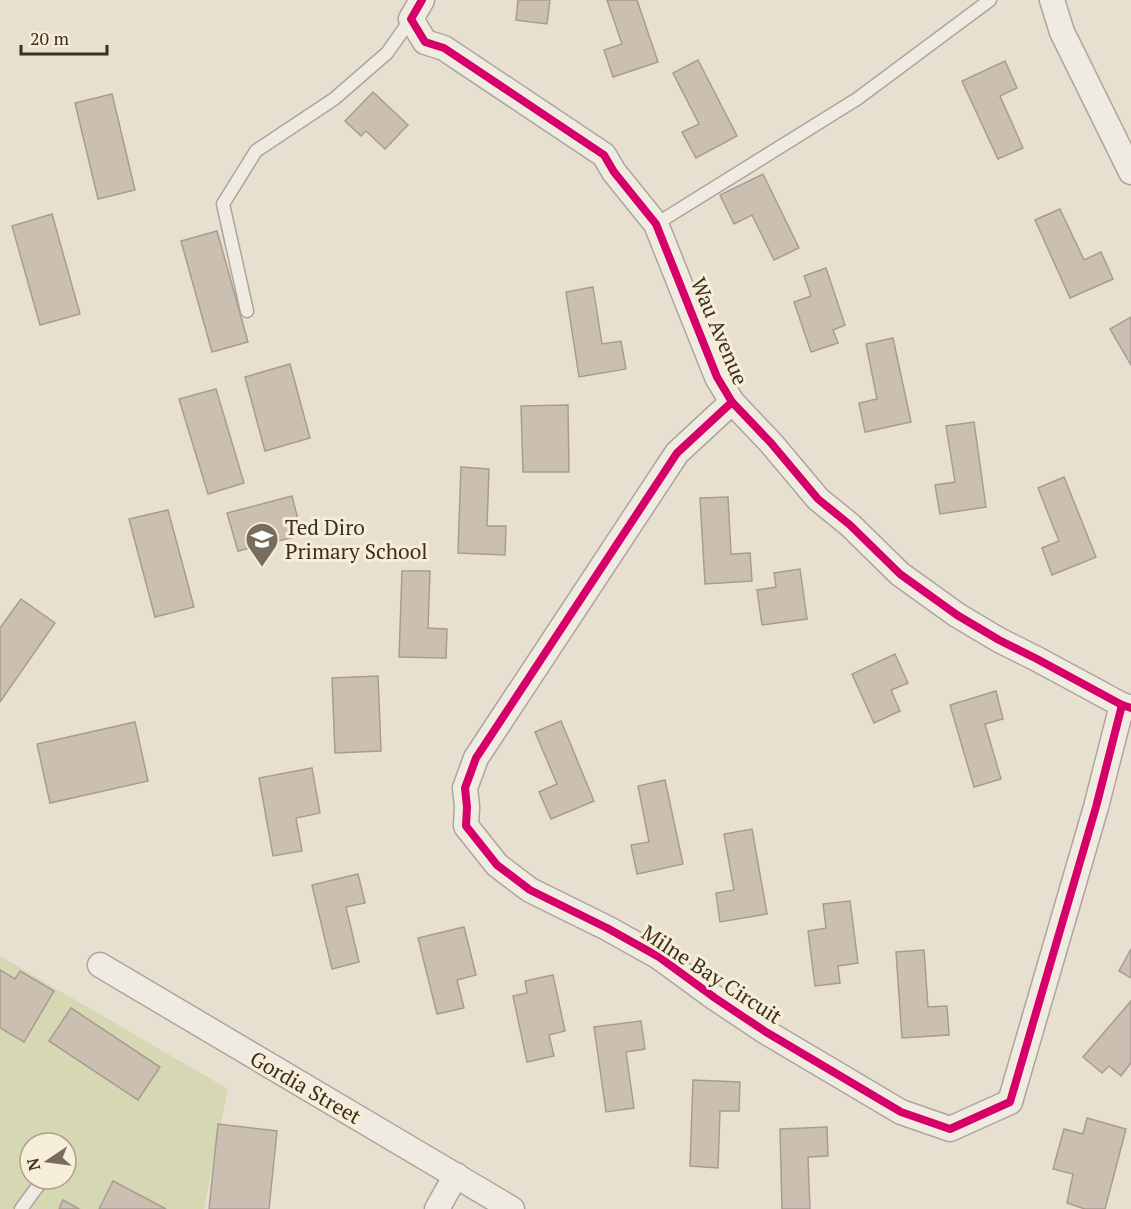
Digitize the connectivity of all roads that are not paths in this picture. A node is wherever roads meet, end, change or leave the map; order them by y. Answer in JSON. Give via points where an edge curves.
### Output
{"nodes":[{"id":1,"x":990,"y":0,"type":"edge"},
{"id":2,"x":1052,"y":0,"type":"edge"},
{"id":3,"x":416,"y":9,"type":"edge"},
{"id":4,"x":1131,"y":172,"type":"edge"},
{"id":5,"x":656,"y":224,"type":"junction"},
{"id":6,"x":248,"y":311,"type":"dead end"},
{"id":7,"x":732,"y":402,"type":"junction"},
{"id":8,"x":1126,"y":706,"type":"edge"},
{"id":9,"x":100,"y":966,"type":"dead end"},
{"id":10,"x":456,"y":1175,"type":"junction"},
{"id":11,"x":34,"y":1191,"type":"edge"},
{"id":12,"x":21,"y":1209,"type":"edge"},
{"id":13,"x":437,"y":1209,"type":"edge"},
{"id":14,"x":512,"y":1209,"type":"edge"}],
"edges":[{"from":1,"to":5,"type":"lane","via":[[857,99]]},
{"from":2,"to":4,"type":"street","via":[[1062,32]]},
{"from":3,"to":5,"type":"street","name":"Wau Avenue","via":[[425,42],[444,48],[604,155]]},
{"from":3,"to":6,"type":"lane","via":[[387,53],[334,99],[256,151],[223,204]]},
{"from":5,"to":7,"type":"street","name":"Wau Avenue","via":[[717,377]]},
{"from":7,"to":8,"type":"street","name":"Wau Avenue","via":[[818,499],[900,574],[999,640]]},
{"from":7,"to":8,"type":"street","name":"Milne Bay Circuit","via":[[677,453],[476,758],[465,788],[466,825],[505,872],[530,890],[659,957],[766,1032],[902,1112],[950,1129],[1010,1102]]},
{"from":9,"to":10,"type":"street","name":"Gordia Street"},
{"from":10,"to":13,"type":"street"},
{"from":10,"to":14,"type":"street","name":"Gordia Street"},
{"from":11,"to":12,"type":"lane"}]}
